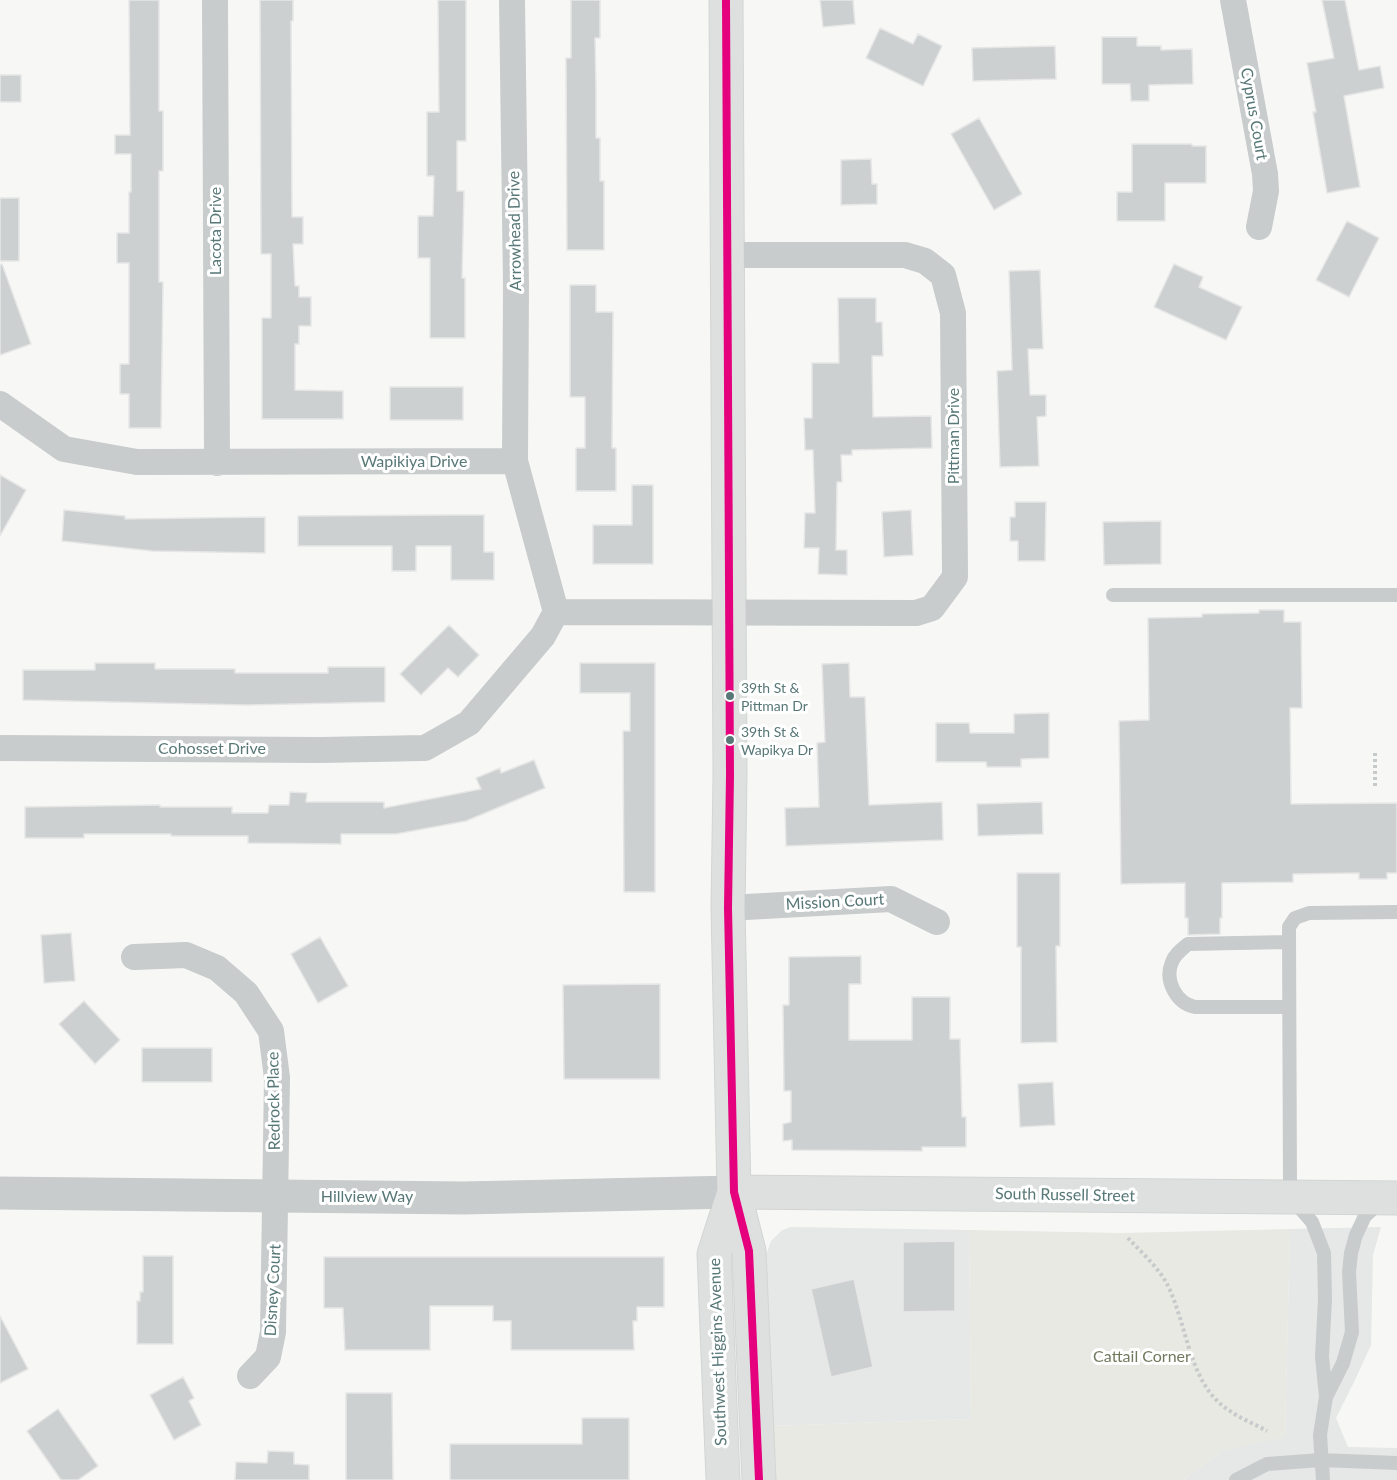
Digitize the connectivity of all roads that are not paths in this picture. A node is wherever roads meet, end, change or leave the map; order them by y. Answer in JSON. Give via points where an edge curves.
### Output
{"nodes":[{"id":1,"x":215,"y":0,"type":"edge"},
{"id":2,"x":512,"y":0,"type":"edge"},
{"id":3,"x":726,"y":0,"type":"edge"},
{"id":4,"x":1233,"y":0,"type":"edge"},
{"id":5,"x":1259,"y":227,"type":"dead end"},
{"id":6,"x":727,"y":255,"type":"junction"},
{"id":7,"x":0,"y":404,"type":"edge"},
{"id":8,"x":515,"y":461,"type":"junction"},
{"id":9,"x":218,"y":463,"type":"junction"},
{"id":10,"x":1113,"y":595,"type":"dead end"},
{"id":11,"x":1397,"y":595,"type":"edge"},
{"id":12,"x":728,"y":611,"type":"junction"},
{"id":13,"x":556,"y":612,"type":"junction"},
{"id":14,"x":0,"y":748,"type":"edge"},
{"id":15,"x":728,"y":908,"type":"junction"},
{"id":16,"x":1397,"y":912,"type":"edge"},
{"id":17,"x":937,"y":921,"type":"dead end"},
{"id":18,"x":1289,"y":942,"type":"junction"},
{"id":19,"x":134,"y":957,"type":"dead end"},
{"id":20,"x":1289,"y":1007,"type":"junction"},
{"id":21,"x":734,"y":1192,"type":"junction"},
{"id":22,"x":0,"y":1193,"type":"edge"},
{"id":23,"x":276,"y":1196,"type":"junction"},
{"id":24,"x":1290,"y":1197,"type":"junction"},
{"id":25,"x":1391,"y":1198,"type":"edge"},
{"id":26,"x":250,"y":1376,"type":"dead end"},
{"id":27,"x":1326,"y":1397,"type":"junction"},
{"id":28,"x":1321,"y":1460,"type":"junction"},
{"id":29,"x":1397,"y":1463,"type":"edge"},
{"id":30,"x":723,"y":1480,"type":"edge"},
{"id":31,"x":759,"y":1480,"type":"edge"},
{"id":32,"x":1236,"y":1480,"type":"edge"},
{"id":33,"x":1323,"y":1480,"type":"edge"}],
"edges":[{"from":1,"to":9,"type":"street","name":"Lacota Drive"},
{"from":2,"to":8,"type":"street","name":"Arrowhead Drive"},
{"from":3,"to":6,"type":"main road"},
{"from":4,"to":5,"type":"street","name":"Cyprus Court","via":[[1265,174]]},
{"from":6,"to":12,"type":"main road"},
{"from":6,"to":12,"type":"street","name":"Pittman Drive","via":[[905,255],[925,261],[944,275],[953,313],[955,577],[932,608],[916,613]]},
{"from":7,"to":9,"type":"street","name":"Wapikiya Drive","via":[[64,449],[137,462]]},
{"from":8,"to":9,"type":"street","name":"Wapikiya Drive"},
{"from":8,"to":13,"type":"street"},
{"from":10,"to":11,"type":"lane"},
{"from":12,"to":13,"type":"street"},
{"from":12,"to":15,"type":"main road"},
{"from":13,"to":14,"type":"street","name":"Cohosset Drive","via":[[543,636],[469,723],[425,748]]},
{"from":15,"to":17,"type":"street","name":"Mission Court","via":[[891,899]]},
{"from":15,"to":21,"type":"main road"},
{"from":16,"to":18,"type":"lane","via":[[1310,913],[1295,918],[1289,927]]},
{"from":18,"to":20,"type":"lane"},
{"from":18,"to":20,"type":"lane","via":[[1188,944],[1172,962],[1170,972],[1171,986],[1187,1006]]},
{"from":19,"to":23,"type":"street","name":"Redrock Place","via":[[186,955],[217,968],[246,993],[271,1031],[277,1078]]},
{"from":20,"to":24,"type":"lane"},
{"from":21,"to":23,"type":"street","name":"Hillview Way","via":[[464,1198]]},
{"from":21,"to":24,"type":"main road","name":"South Russell Street"},
{"from":21,"to":30,"type":"main road","name":"Southwest Higgins Avenue","via":[[714,1254]]},
{"from":21,"to":31,"type":"main road","name":"Southwest Higgins Avenue","via":[[749,1251]]},
{"from":22,"to":23,"type":"street","name":"Hillview Way"},
{"from":23,"to":26,"type":"street","name":"Disney Court","via":[[273,1332],[268,1357]]},
{"from":24,"to":25,"type":"main road","name":"South Russell Street"},
{"from":24,"to":27,"type":"lane","via":[[1312,1222],[1324,1253],[1322,1357]]},
{"from":25,"to":27,"type":"lane","via":[[1365,1216],[1356,1234],[1349,1272],[1352,1332],[1343,1363]]},
{"from":27,"to":28,"type":"lane"},
{"from":28,"to":29,"type":"lane"},
{"from":28,"to":32,"type":"lane","via":[[1268,1464]]},
{"from":28,"to":33,"type":"lane"}]}
